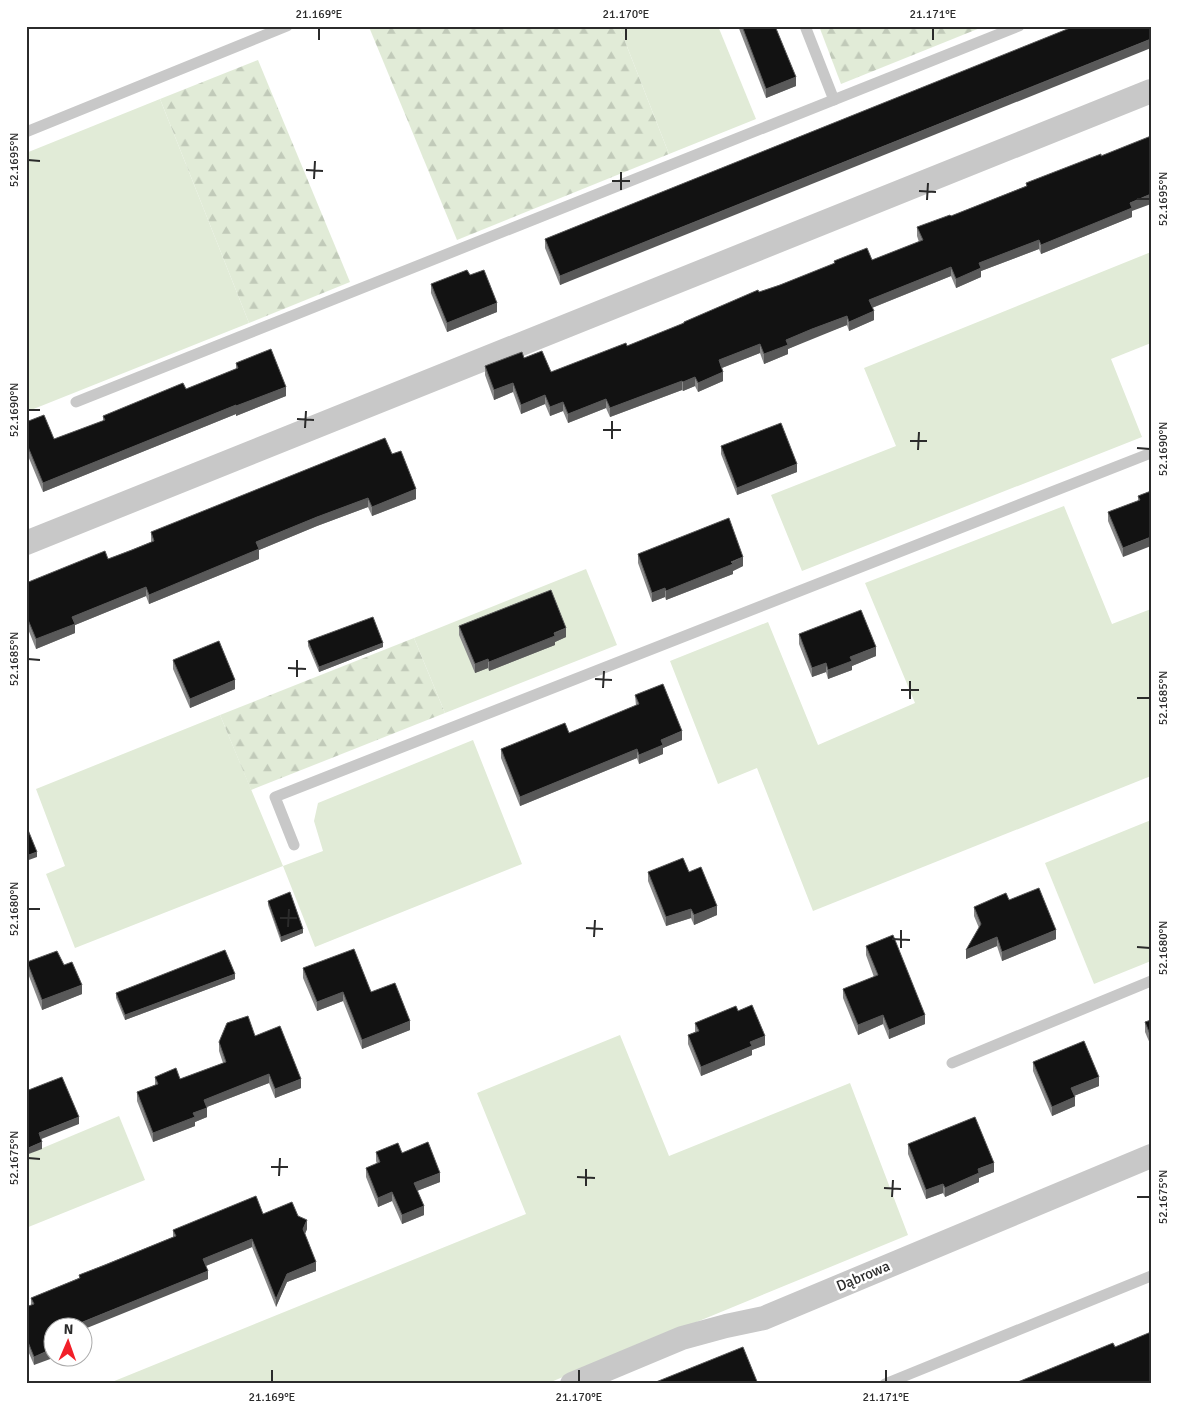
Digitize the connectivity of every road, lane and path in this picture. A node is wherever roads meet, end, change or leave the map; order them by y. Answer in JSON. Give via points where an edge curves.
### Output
{"nodes":[{"id":1,"x":287,"y":26,"type":"edge"},
{"id":2,"x":805,"y":26,"type":"edge"},
{"id":3,"x":1019,"y":26,"type":"edge"},
{"id":4,"x":1151,"y":91,"type":"edge"},
{"id":5,"x":834,"y":100,"type":"junction"},
{"id":6,"x":26,"y":132,"type":"edge"},
{"id":7,"x":76,"y":402,"type":"dead end"},
{"id":8,"x":1151,"y":453,"type":"edge"},
{"id":9,"x":26,"y":543,"type":"edge"},
{"id":10,"x":294,"y":845,"type":"dead end"},
{"id":11,"x":1151,"y":981,"type":"edge"},
{"id":12,"x":952,"y":1063,"type":"dead end"},
{"id":13,"x":1151,"y":1156,"type":"edge"},
{"id":14,"x":1151,"y":1276,"type":"edge"},
{"id":15,"x":572,"y":1384,"type":"edge"},
{"id":16,"x":886,"y":1384,"type":"edge"}],
"edges":[{"from":1,"to":6,"type":"lane"},
{"from":2,"to":5,"type":"lane"},
{"from":3,"to":5,"type":"lane"},
{"from":4,"to":9,"type":"street"},
{"from":5,"to":7,"type":"lane"},
{"from":8,"to":10,"type":"lane","via":[[275,797]]},
{"from":11,"to":12,"type":"lane"},
{"from":13,"to":15,"type":"street","name":"Dąbrowa","via":[[764,1318],[682,1338]]},
{"from":14,"to":16,"type":"lane"}]}
